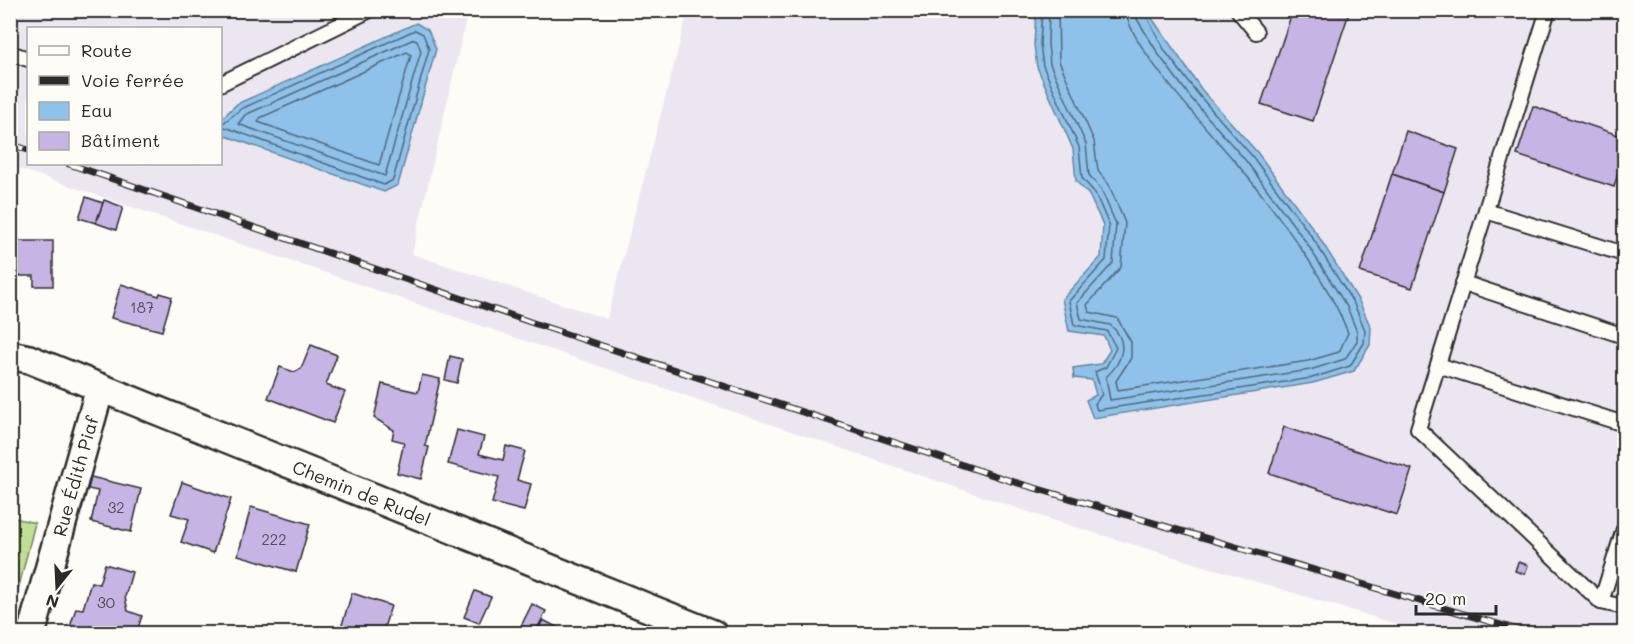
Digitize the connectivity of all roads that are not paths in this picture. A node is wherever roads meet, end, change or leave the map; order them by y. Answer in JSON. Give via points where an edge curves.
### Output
{"nodes":[{"id":1,"x":370,"y":10,"type":"edge"},
{"id":2,"x":1239,"y":10,"type":"edge"},
{"id":3,"x":1548,"y":10,"type":"edge"},
{"id":4,"x":1256,"y":32,"type":"dead end"},
{"id":5,"x":10,"y":53,"type":"edge"},
{"id":6,"x":27,"y":59,"type":"edge"},
{"id":7,"x":222,"y":83,"type":"edge"},
{"id":8,"x":1486,"y":210,"type":"junction"},
{"id":9,"x":1624,"y":254,"type":"edge"},
{"id":10,"x":1463,"y":283,"type":"junction"},
{"id":11,"x":1624,"y":336,"type":"edge"},
{"id":12,"x":10,"y":355,"type":"edge"},
{"id":13,"x":1438,"y":364,"type":"junction"},
{"id":14,"x":100,"y":388,"type":"junction"},
{"id":15,"x":1624,"y":424,"type":"edge"},
{"id":16,"x":1624,"y":529,"type":"edge"},
{"id":17,"x":1601,"y":602,"type":"junction"},
{"id":18,"x":1624,"y":607,"type":"edge"},
{"id":19,"x":31,"y":633,"type":"edge"},
{"id":20,"x":713,"y":633,"type":"edge"}],
"edges":[{"from":1,"to":7,"type":"lane"},
{"from":2,"to":4,"type":"lane"},
{"from":3,"to":8,"type":"lane"},
{"from":5,"to":6,"type":"lane"},
{"from":8,"to":9,"type":"lane"},
{"from":8,"to":10,"type":"lane"},
{"from":10,"to":11,"type":"lane"},
{"from":10,"to":13,"type":"lane"},
{"from":12,"to":14,"type":"street","name":"Chemin de Rudel"},
{"from":13,"to":15,"type":"lane"},
{"from":13,"to":17,"type":"lane","via":[[1418,429]]},
{"from":14,"to":19,"type":"street","name":"Rue Édith Piaf"},
{"from":14,"to":20,"type":"street","name":"Chemin de Rudel"},
{"from":16,"to":17,"type":"lane"},
{"from":17,"to":18,"type":"lane"}]}
